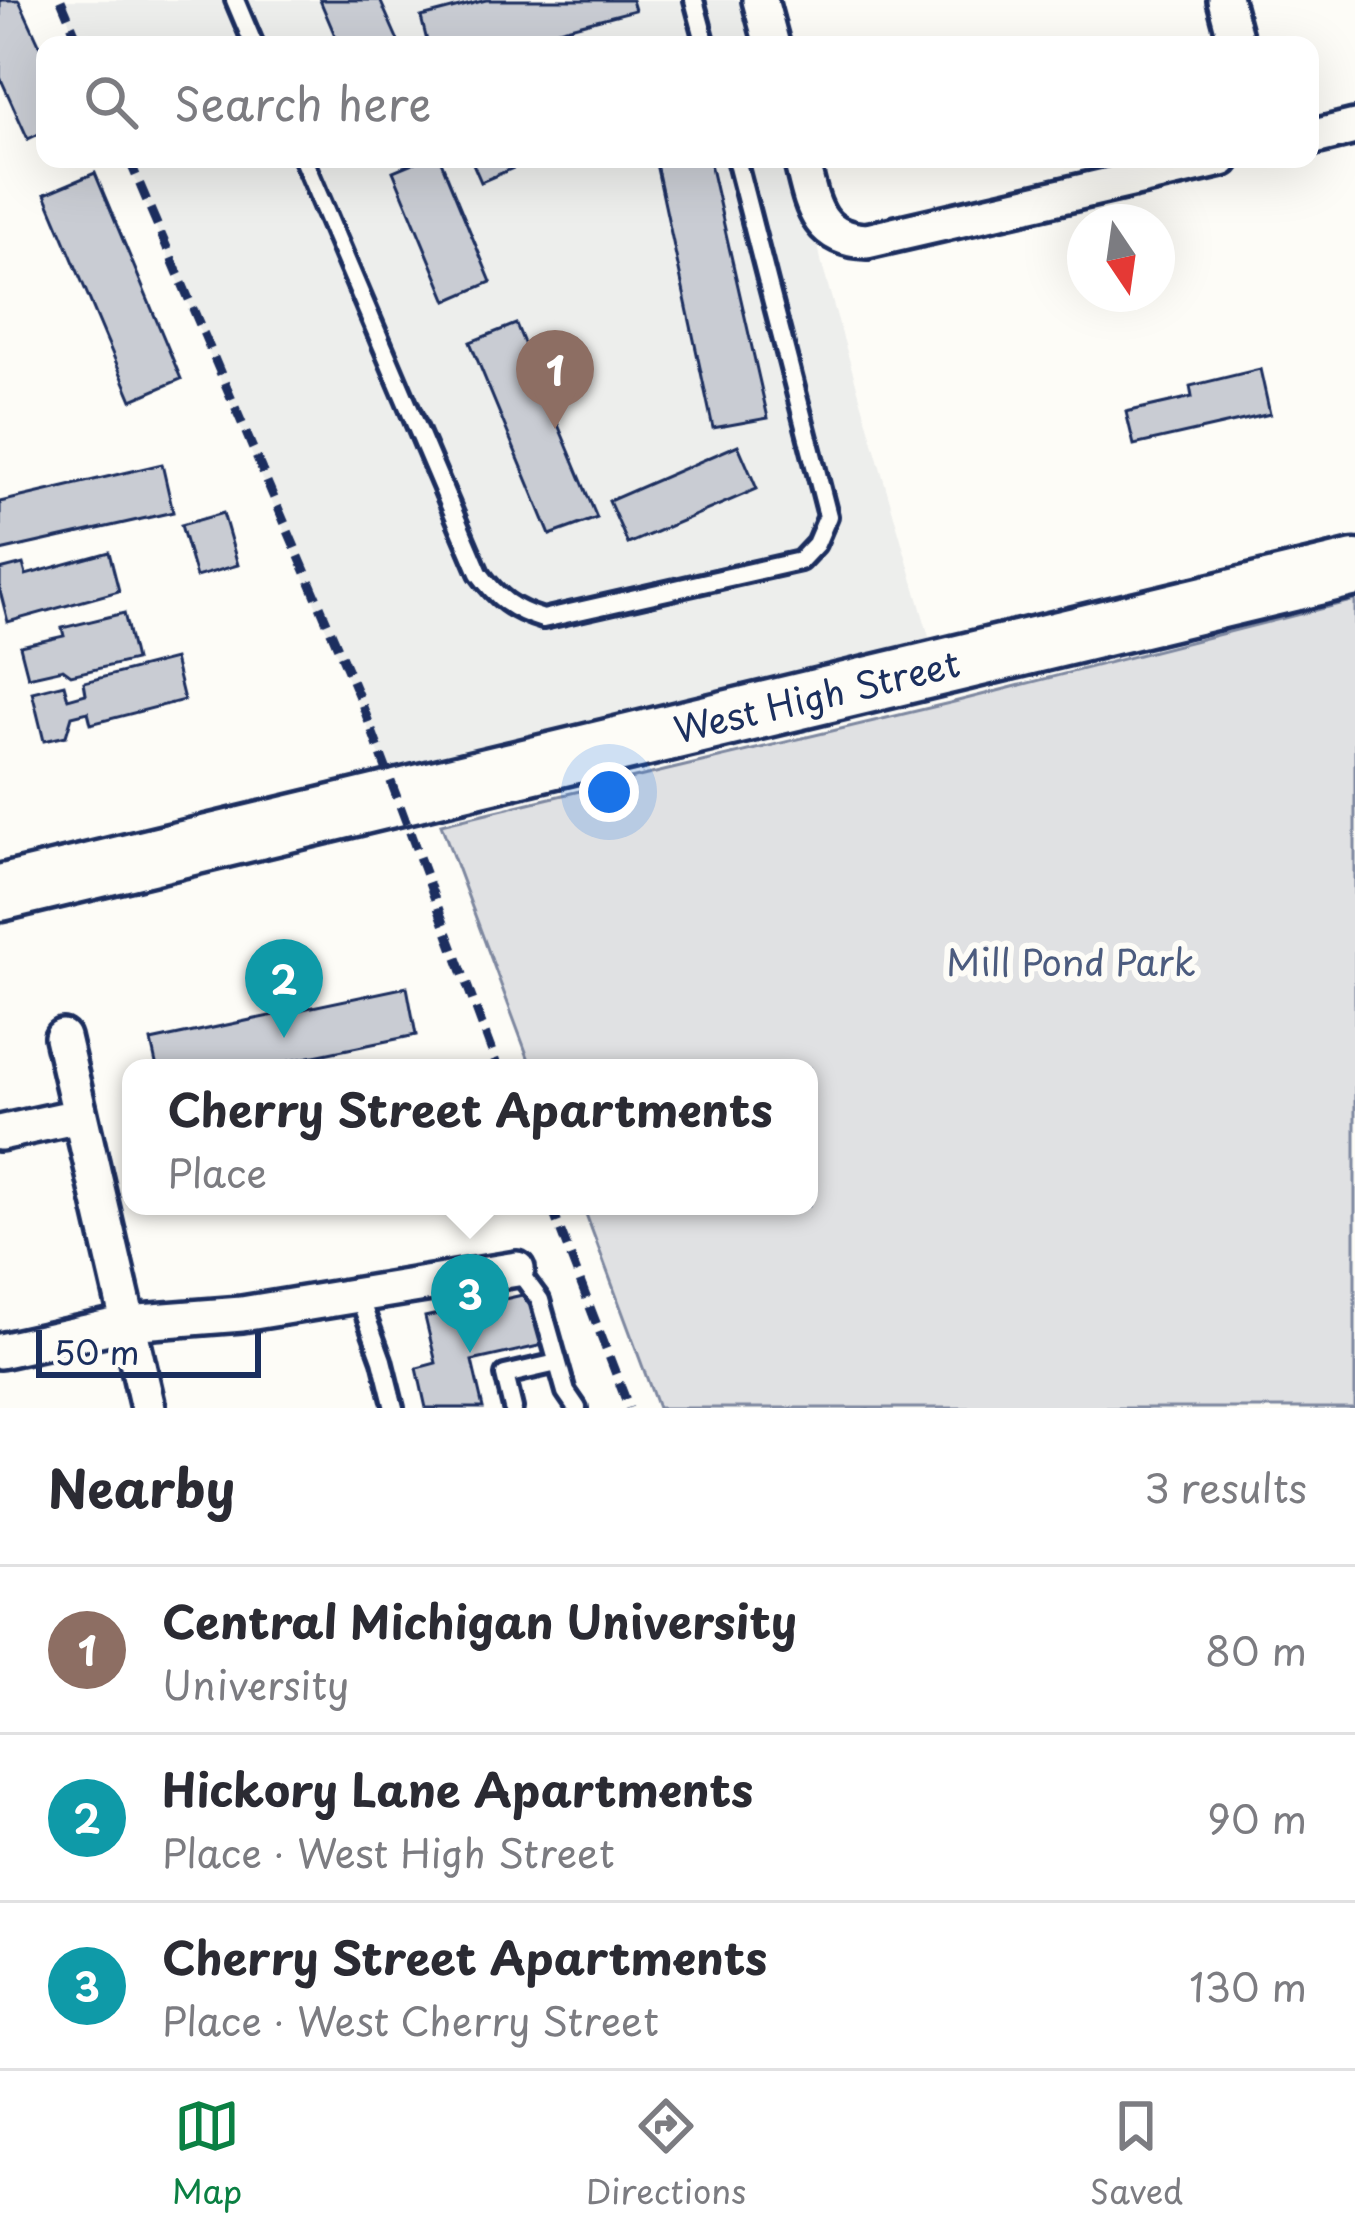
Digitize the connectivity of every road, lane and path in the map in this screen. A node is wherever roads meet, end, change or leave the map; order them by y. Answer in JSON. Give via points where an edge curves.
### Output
{"nodes":[{"id":1,"x":235,"y":0,"type":"edge"},
{"id":2,"x":694,"y":0,"type":"edge"},
{"id":3,"x":760,"y":0,"type":"edge"},
{"id":4,"x":1226,"y":0,"type":"edge"},
{"id":5,"x":250,"y":36,"type":"edge"},
{"id":6,"x":704,"y":36,"type":"edge"},
{"id":7,"x":770,"y":36,"type":"edge"},
{"id":8,"x":1235,"y":36,"type":"edge"},
{"id":9,"x":1355,"y":127,"type":"edge"},
{"id":10,"x":1319,"y":136,"type":"edge"},
{"id":11,"x":307,"y":168,"type":"edge"},
{"id":12,"x":738,"y":168,"type":"edge"},
{"id":13,"x":804,"y":168,"type":"edge"},
{"id":14,"x":1183,"y":168,"type":"edge"},
{"id":15,"x":1355,"y":568,"type":"edge"},
{"id":16,"x":0,"y":892,"type":"edge"},
{"id":17,"x":62,"y":1037,"type":"dead end"},
{"id":18,"x":79,"y":1116,"type":"junction"},
{"id":19,"x":0,"y":1133,"type":"edge"},
{"id":20,"x":517,"y":1269,"type":"joint"},
{"id":21,"x":358,"y":1294,"type":"junction"},
{"id":22,"x":127,"y":1323,"type":"junction"},
{"id":23,"x":0,"y":1351,"type":"edge"},
{"id":24,"x":557,"y":1363,"type":"junction"},
{"id":25,"x":148,"y":1408,"type":"edge"},
{"id":26,"x":394,"y":1408,"type":"edge"},
{"id":27,"x":513,"y":1408,"type":"edge"},
{"id":28,"x":577,"y":1408,"type":"edge"}],
"edges":[{"from":1,"to":5,"type":"lane"},
{"from":2,"to":6,"type":"lane"},
{"from":3,"to":7,"type":"street"},
{"from":4,"to":8,"type":"street"},
{"from":9,"to":10,"type":"street"},
{"from":11,"to":12,"type":"lane","via":[[479,573],[496,597],[543,619],[800,561],[816,544],[828,515]]},
{"from":13,"to":14,"type":"street","via":[[820,220],[836,236],[866,241]]},
{"from":15,"to":16,"type":"main road","name":"West High Street"},
{"from":17,"to":18,"type":"street"},
{"from":18,"to":19,"type":"street"},
{"from":18,"to":22,"type":"street"},
{"from":20,"to":21,"type":"street"},
{"from":20,"to":24,"type":"lane","via":[[540,1300]]},
{"from":21,"to":22,"type":"street","via":[[242,1315]]},
{"from":21,"to":26,"type":"lane"},
{"from":22,"to":23,"type":"street"},
{"from":22,"to":25,"type":"street"},
{"from":24,"to":27,"type":"lane","via":[[505,1376]]},
{"from":24,"to":28,"type":"lane"}]}
